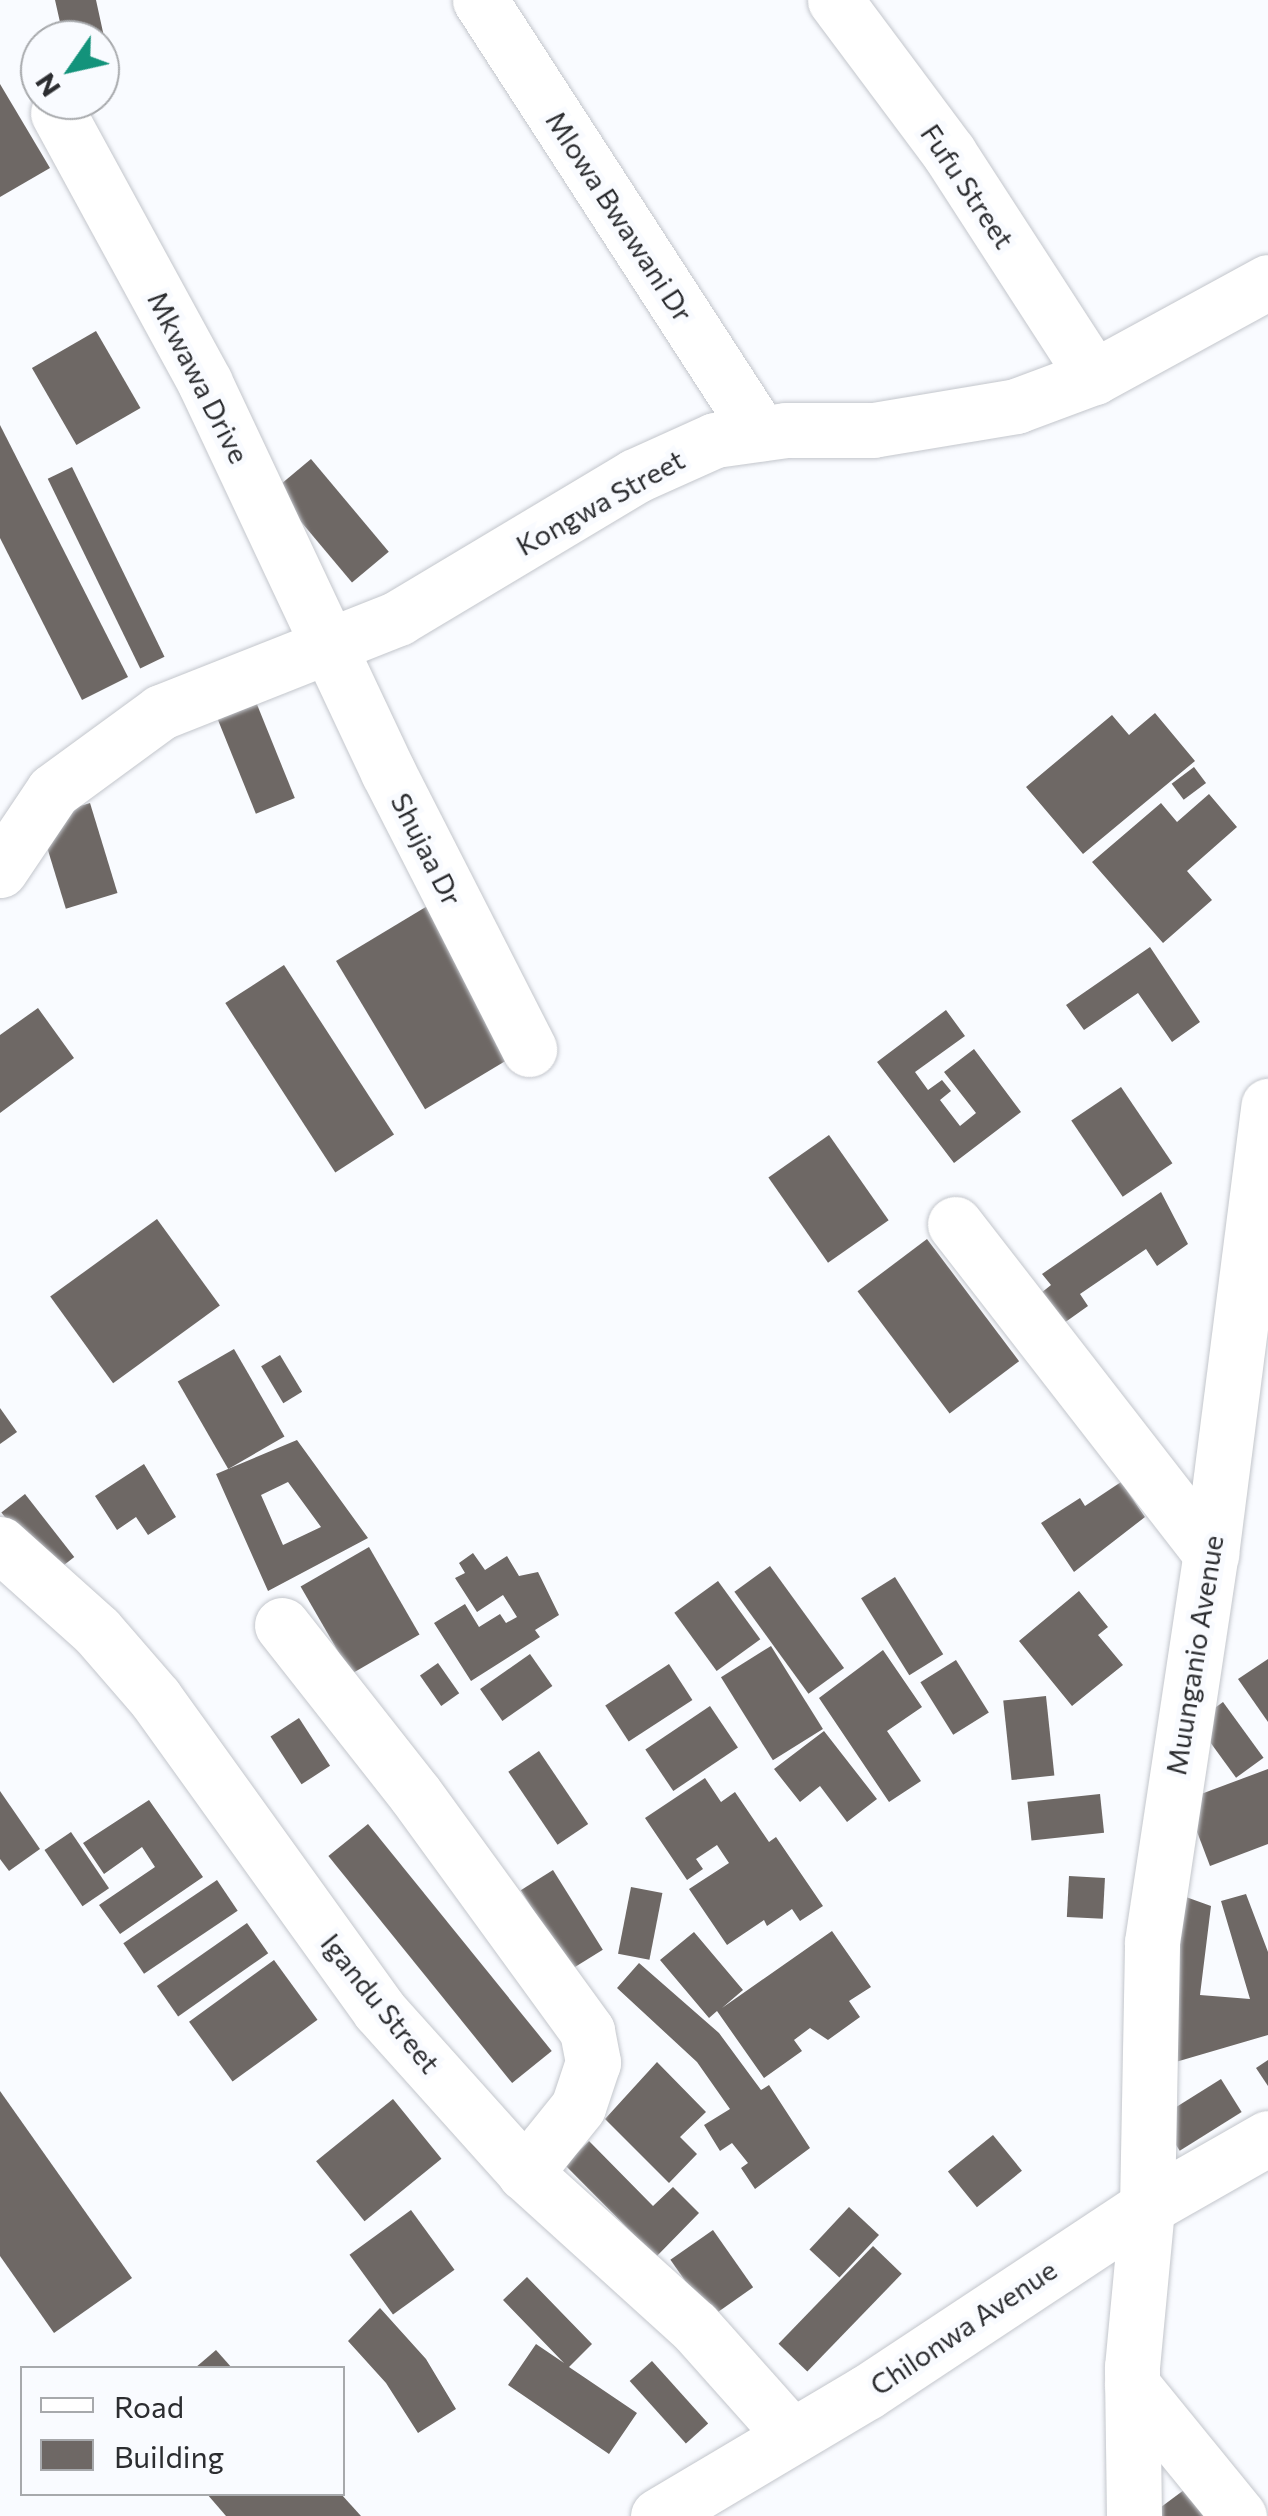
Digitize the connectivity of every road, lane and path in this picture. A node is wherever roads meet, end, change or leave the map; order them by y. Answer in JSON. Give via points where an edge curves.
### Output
{"nodes":[{"id":1,"x":480,"y":0,"type":"edge"},
{"id":2,"x":835,"y":0,"type":"edge"},
{"id":3,"x":61,"y":120,"type":"edge"},
{"id":4,"x":1268,"y":282,"type":"edge"},
{"id":5,"x":1094,"y":377,"type":"junction"},
{"id":6,"x":760,"y":432,"type":"junction"},
{"id":7,"x":329,"y":647,"type":"junction"},
{"id":8,"x":0,"y":870,"type":"edge"},
{"id":9,"x":529,"y":1049,"type":"dead end"},
{"id":10,"x":1268,"y":1106,"type":"edge"},
{"id":11,"x":956,"y":1224,"type":"dead end"},
{"id":12,"x":0,"y":1544,"type":"edge"},
{"id":13,"x":1212,"y":1554,"type":"junction"},
{"id":14,"x":282,"y":1625,"type":"dead end"},
{"id":15,"x":1268,"y":2138,"type":"edge"},
{"id":16,"x":525,"y":2172,"type":"junction"},
{"id":17,"x":1147,"y":2207,"type":"junction"},
{"id":18,"x":1132,"y":2385,"type":"junction"},
{"id":19,"x":792,"y":2436,"type":"junction"},
{"id":20,"x":658,"y":2516,"type":"edge"},
{"id":21,"x":1134,"y":2516,"type":"edge"},
{"id":22,"x":1239,"y":2516,"type":"edge"}],
"edges":[{"from":1,"to":6,"type":"street","name":"Mlowa Bwawani Dr"},
{"from":2,"to":5,"type":"street","name":"Fufu Street","via":[[948,153]]},
{"from":3,"to":7,"type":"street","name":"Mkwawa Drive","via":[[205,383]]},
{"from":4,"to":5,"type":"street","name":"Kongwa Street"},
{"from":5,"to":6,"type":"street","name":"Kongwa Street","via":[[1016,406],[954,418],[873,430]]},
{"from":6,"to":7,"type":"street","name":"Kongwa Street","via":[[715,440],[636,476],[466,583]]},
{"from":7,"to":8,"type":"street","name":"Kongwa Street","via":[[160,712],[106,747],[53,791]]},
{"from":7,"to":9,"type":"street","name":"Shujaa Dr"},
{"from":10,"to":13,"type":"street","name":"Muunganio Avenue"},
{"from":11,"to":13,"type":"street"},
{"from":12,"to":16,"type":"street","name":"Igandu Street","via":[[123,1660],[379,2010]]},
{"from":13,"to":17,"type":"street","name":"Muunganio Avenue","via":[[1152,1942]]},
{"from":14,"to":16,"type":"street","via":[[587,2031],[593,2062],[578,2107]]},
{"from":15,"to":17,"type":"street","name":"Chilonwa Avenue"},
{"from":16,"to":19,"type":"street","name":"Igandu Street","via":[[694,2326]]},
{"from":17,"to":18,"type":"street","name":"Muunganio Avenue"},
{"from":17,"to":19,"type":"street","name":"Chilonwa Avenue"},
{"from":18,"to":21,"type":"street","name":"Muunganio Avenue"},
{"from":18,"to":22,"type":"street"},
{"from":19,"to":20,"type":"street","name":"Chilonwa Avenue"}]}
